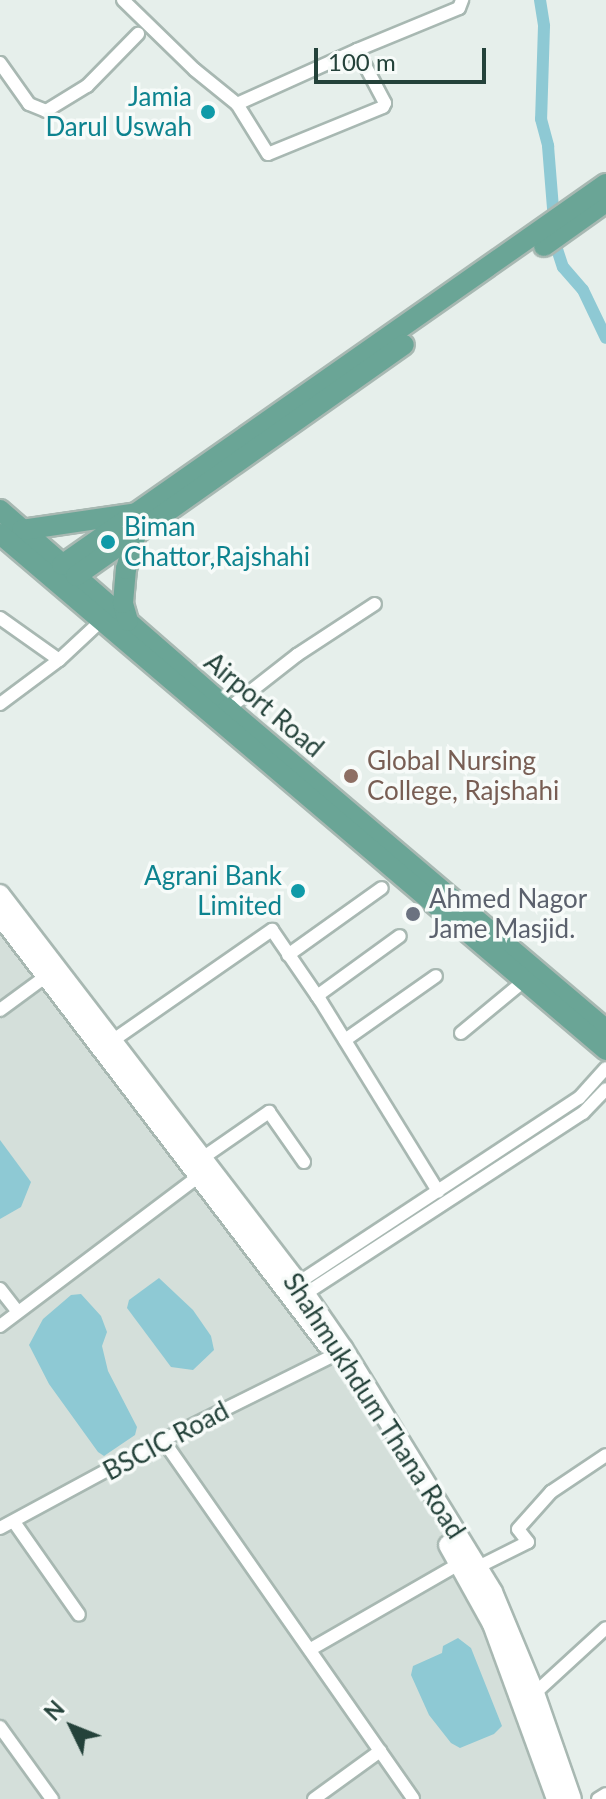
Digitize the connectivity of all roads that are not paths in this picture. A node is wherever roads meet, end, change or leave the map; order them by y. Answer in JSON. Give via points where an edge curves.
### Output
{"nodes":[{"id":1,"x":123,"y":0,"type":"edge"},
{"id":2,"x":462,"y":0,"type":"edge"},
{"id":3,"x":138,"y":34,"type":"dead end"},
{"id":4,"x":357,"y":50,"type":"junction"},
{"id":5,"x":0,"y":63,"type":"edge"},
{"id":6,"x":237,"y":104,"type":"junction"},
{"id":7,"x":606,"y":184,"type":"edge"},
{"id":8,"x":606,"y":202,"type":"edge"},
{"id":9,"x":569,"y":219,"type":"junction"},
{"id":10,"x":540,"y":240,"type":"junction"},
{"id":11,"x":0,"y":510,"type":"edge"},
{"id":12,"x":141,"y":512,"type":"junction"},
{"id":13,"x":22,"y":530,"type":"junction"},
{"id":14,"x":0,"y":534,"type":"edge"},
{"id":15,"x":136,"y":534,"type":"junction"},
{"id":16,"x":69,"y":570,"type":"junction"},
{"id":17,"x":375,"y":604,"type":"dead end"},
{"id":18,"x":0,"y":618,"type":"edge"},
{"id":19,"x":101,"y":621,"type":"junction"},
{"id":20,"x":128,"y":621,"type":"junction"},
{"id":21,"x":59,"y":660,"type":"junction"},
{"id":22,"x":0,"y":704,"type":"edge"},
{"id":23,"x":228,"y":709,"type":"junction"},
{"id":24,"x":382,"y":888,"type":"dead end"},
{"id":25,"x":0,"y":894,"type":"edge"},
{"id":26,"x":0,"y":916,"type":"edge"},
{"id":27,"x":400,"y":936,"type":"dead end"},
{"id":28,"x":288,"y":955,"type":"junction"},
{"id":29,"x":51,"y":972,"type":"junction"},
{"id":30,"x":436,"y":976,"type":"dead end"},
{"id":31,"x":525,"y":980,"type":"junction"},
{"id":32,"x":317,"y":996,"type":"junction"},
{"id":33,"x":0,"y":1010,"type":"edge"},
{"id":34,"x":606,"y":1030,"type":"edge"},
{"id":35,"x":461,"y":1033,"type":"dead end"},
{"id":36,"x":345,"y":1040,"type":"junction"},
{"id":37,"x":112,"y":1041,"type":"junction"},
{"id":38,"x":606,"y":1050,"type":"edge"},
{"id":39,"x":606,"y":1068,"type":"edge"},
{"id":40,"x":606,"y":1089,"type":"edge"},
{"id":41,"x":304,"y":1162,"type":"dead end"},
{"id":42,"x":202,"y":1169,"type":"junction"},
{"id":43,"x":438,"y":1191,"type":"junction"},
{"id":44,"x":0,"y":1289,"type":"edge"},
{"id":45,"x":296,"y":1292,"type":"junction"},
{"id":46,"x":18,"y":1312,"type":"junction"},
{"id":47,"x":0,"y":1326,"type":"edge"},
{"id":48,"x":334,"y":1355,"type":"junction"},
{"id":49,"x":163,"y":1440,"type":"junction"},
{"id":50,"x":606,"y":1455,"type":"edge"},
{"id":51,"x":14,"y":1522,"type":"junction"},
{"id":52,"x":0,"y":1528,"type":"edge"},
{"id":53,"x":468,"y":1566,"type":"junction"},
{"id":54,"x":79,"y":1615,"type":"dead end"},
{"id":55,"x":606,"y":1628,"type":"edge"},
{"id":56,"x":311,"y":1649,"type":"junction"},
{"id":57,"x":535,"y":1693,"type":"junction"},
{"id":58,"x":0,"y":1727,"type":"edge"},
{"id":59,"x":380,"y":1751,"type":"junction"},
{"id":60,"x":606,"y":1794,"type":"edge"},
{"id":61,"x":52,"y":1799,"type":"edge"},
{"id":62,"x":314,"y":1799,"type":"edge"},
{"id":63,"x":413,"y":1799,"type":"edge"},
{"id":64,"x":556,"y":1799,"type":"edge"},
{"id":65,"x":572,"y":1799,"type":"edge"},
{"id":66,"x":598,"y":1799,"type":"edge"}],
"edges":[{"from":1,"to":6,"type":"street"},
{"from":2,"to":4,"type":"street","via":[[459,8]]},
{"from":3,"to":5,"type":"street","via":[[87,86],[46,111],[29,104]]},
{"from":4,"to":6,"type":"street"},
{"from":4,"to":6,"type":"street","via":[[385,103],[377,110],[268,154]]},
{"from":7,"to":9,"type":"main road"},
{"from":8,"to":9,"type":"main road"},
{"from":9,"to":10,"type":"main road"},
{"from":10,"to":12,"type":"main road"},
{"from":10,"to":15,"type":"main road"},
{"from":11,"to":13,"type":"main road","name":"Airport Road"},
{"from":12,"to":13,"type":"main road"},
{"from":12,"to":16,"type":"main road"},
{"from":13,"to":16,"type":"main road","name":"Airport Road"},
{"from":14,"to":19,"type":"main road","name":"Airport Road"},
{"from":15,"to":16,"type":"main road"},
{"from":15,"to":20,"type":"main road","via":[[126,569],[123,603]]},
{"from":16,"to":20,"type":"main road","name":"Airport Road"},
{"from":17,"to":23,"type":"street"},
{"from":18,"to":21,"type":"street"},
{"from":19,"to":21,"type":"street"},
{"from":19,"to":31,"type":"main road","name":"Airport Road"},
{"from":20,"to":23,"type":"main road","name":"Airport Road"},
{"from":21,"to":22,"type":"street"},
{"from":23,"to":34,"type":"main road","name":"Airport Road"},
{"from":24,"to":28,"type":"street"},
{"from":25,"to":29,"type":"main road","name":"Shahmukhdum Thana Road"},
{"from":26,"to":29,"type":"main road","name":"Shahmukhdum Thana Road"},
{"from":27,"to":32,"type":"street"},
{"from":28,"to":32,"type":"street"},
{"from":28,"to":37,"type":"street","via":[[272,930]]},
{"from":29,"to":33,"type":"street"},
{"from":29,"to":37,"type":"main road","name":"Shahmukhdum Thana Road"},
{"from":29,"to":42,"type":"main road","name":"Shahmukhdum Thana Road"},
{"from":30,"to":36,"type":"street"},
{"from":31,"to":35,"type":"street"},
{"from":31,"to":38,"type":"main road","name":"Airport Road"},
{"from":32,"to":36,"type":"street"},
{"from":36,"to":43,"type":"street"},
{"from":37,"to":42,"type":"main road","name":"Shahmukhdum Thana Road"},
{"from":39,"to":43,"type":"street","via":[[579,1098]]},
{"from":40,"to":45,"type":"street","via":[[583,1113]]},
{"from":41,"to":42,"type":"street","via":[[269,1112]]},
{"from":42,"to":45,"type":"main road","name":"Shahmukhdum Thana Road"},
{"from":42,"to":46,"type":"street"},
{"from":43,"to":45,"type":"street"},
{"from":44,"to":46,"type":"street"},
{"from":45,"to":48,"type":"main road","name":"Shahmukhdum Thana Road"},
{"from":45,"to":53,"type":"main road","name":"Shahmukhdum Thana Road","via":[[343,1348]]},
{"from":46,"to":47,"type":"street"},
{"from":48,"to":49,"type":"street","name":"BSCIC Road"},
{"from":48,"to":53,"type":"main road","name":"Shahmukhdum Thana Road"},
{"from":49,"to":51,"type":"street","name":"BSCIC Road"},
{"from":49,"to":56,"type":"street"},
{"from":50,"to":53,"type":"street","via":[[551,1492],[518,1529],[528,1542]]},
{"from":51,"to":52,"type":"street","name":"BSCIC Road"},
{"from":51,"to":54,"type":"street"},
{"from":53,"to":56,"type":"street"},
{"from":53,"to":57,"type":"main road","name":"Shahmukhdum Thana Road","via":[[506,1618]]},
{"from":53,"to":64,"type":"main road","name":"Shahmukhdum Thana Road"},
{"from":55,"to":57,"type":"street"},
{"from":56,"to":59,"type":"street"},
{"from":57,"to":65,"type":"main road","name":"Shahmukhdum Thana Road"},
{"from":58,"to":61,"type":"street"},
{"from":59,"to":62,"type":"street"},
{"from":59,"to":63,"type":"street"},
{"from":60,"to":66,"type":"street"}]}
